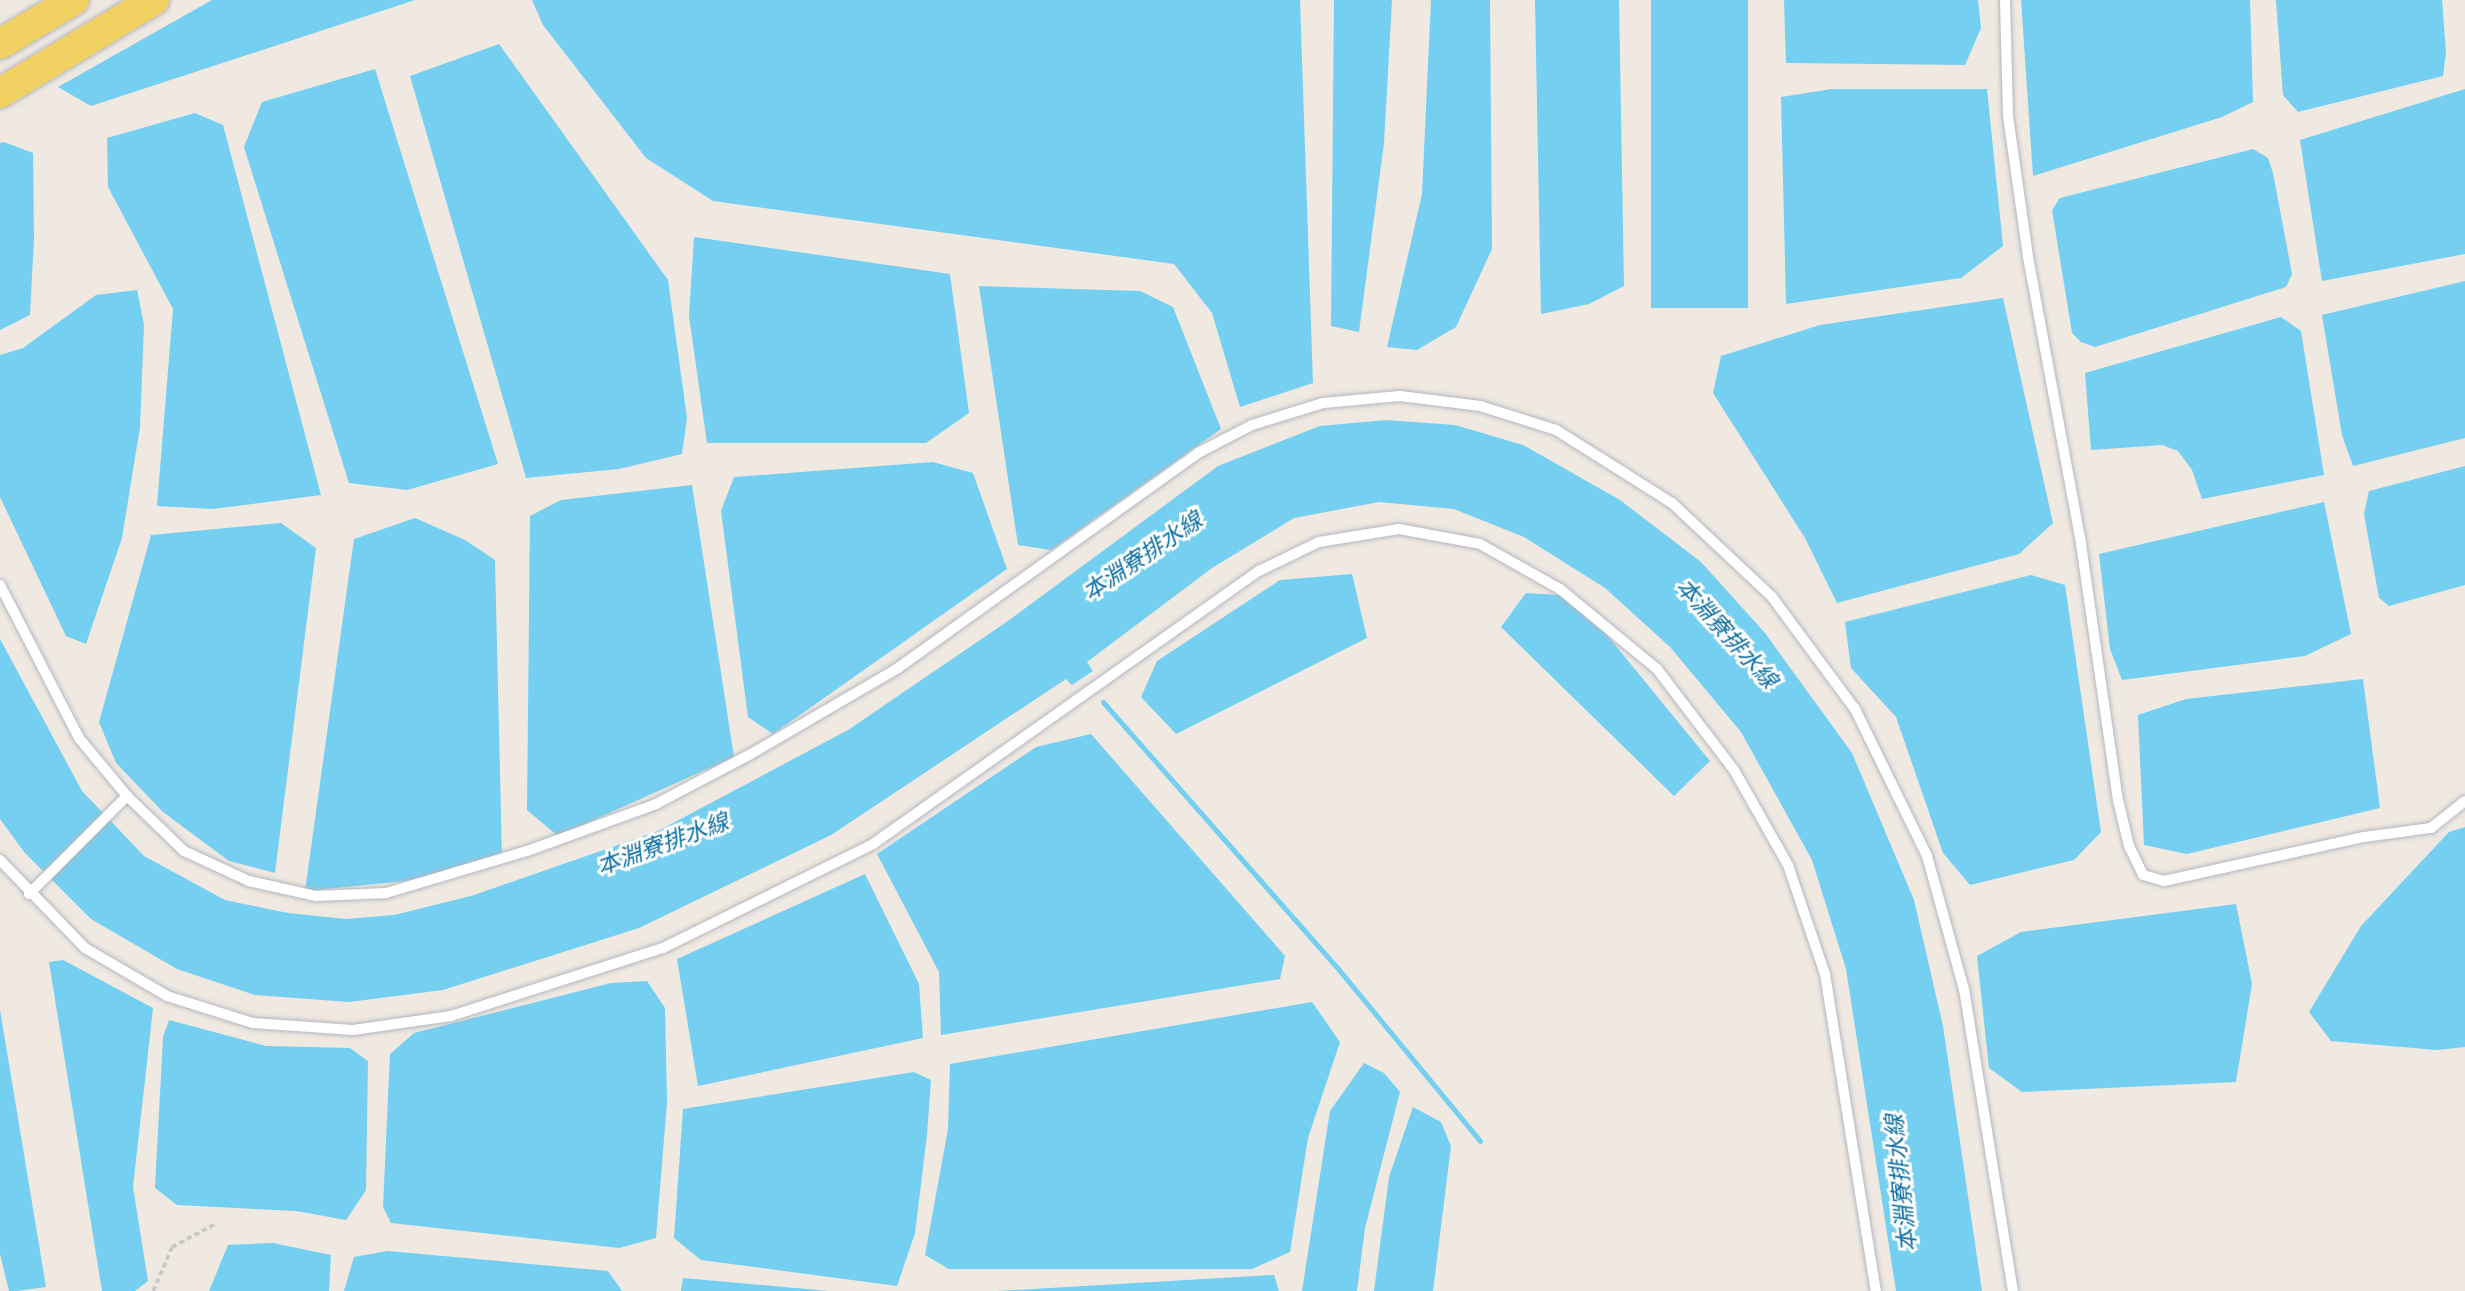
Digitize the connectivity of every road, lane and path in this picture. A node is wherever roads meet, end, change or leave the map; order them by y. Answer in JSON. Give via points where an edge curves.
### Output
{"nodes":[{"id":1,"x":74,"y":0,"type":"edge"},
{"id":2,"x":154,"y":0,"type":"edge"},
{"id":3,"x":2005,"y":0,"type":"edge"},
{"id":4,"x":0,"y":44,"type":"edge"},
{"id":5,"x":0,"y":93,"type":"edge"},
{"id":6,"x":0,"y":585,"type":"edge"},
{"id":7,"x":127,"y":796,"type":"junction"},
{"id":8,"x":2465,"y":801,"type":"edge"},
{"id":9,"x":0,"y":860,"type":"edge"},
{"id":10,"x":29,"y":894,"type":"junction"},
{"id":11,"x":217,"y":1223,"type":"dead end"},
{"id":12,"x":153,"y":1291,"type":"edge"},
{"id":13,"x":1876,"y":1291,"type":"edge"},
{"id":14,"x":2013,"y":1291,"type":"edge"}],
"edges":[{"from":1,"to":4,"type":"main road"},
{"from":2,"to":5,"type":"main road"},
{"from":3,"to":8,"type":"lane","via":[[2008,116],[2028,257],[2081,544],[2118,800],[2129,846],[2143,875],[2164,881],[2364,837],[2431,828]]},
{"from":6,"to":7,"type":"lane","via":[[79,738]]},
{"from":7,"to":10,"type":"lane"},
{"from":7,"to":14,"type":"lane","via":[[184,851],[249,881],[316,896],[386,893],[527,851],[656,804],[751,754],[898,668],[1198,453],[1252,425],[1323,403],[1388,397],[1480,406],[1556,430],[1672,503],[1772,597],[1856,709],[1927,856],[1964,989]]},
{"from":9,"to":10,"type":"lane"},
{"from":10,"to":13,"type":"lane","via":[[85,948],[167,996],[253,1023],[353,1030],[451,1016],[663,948],[873,844],[1259,571],[1319,542],[1399,530],[1480,544],[1560,589],[1657,669],[1734,770],[1788,865],[1825,974]]},
{"from":11,"to":12,"type":"path","via":[[172,1247]]}]}
